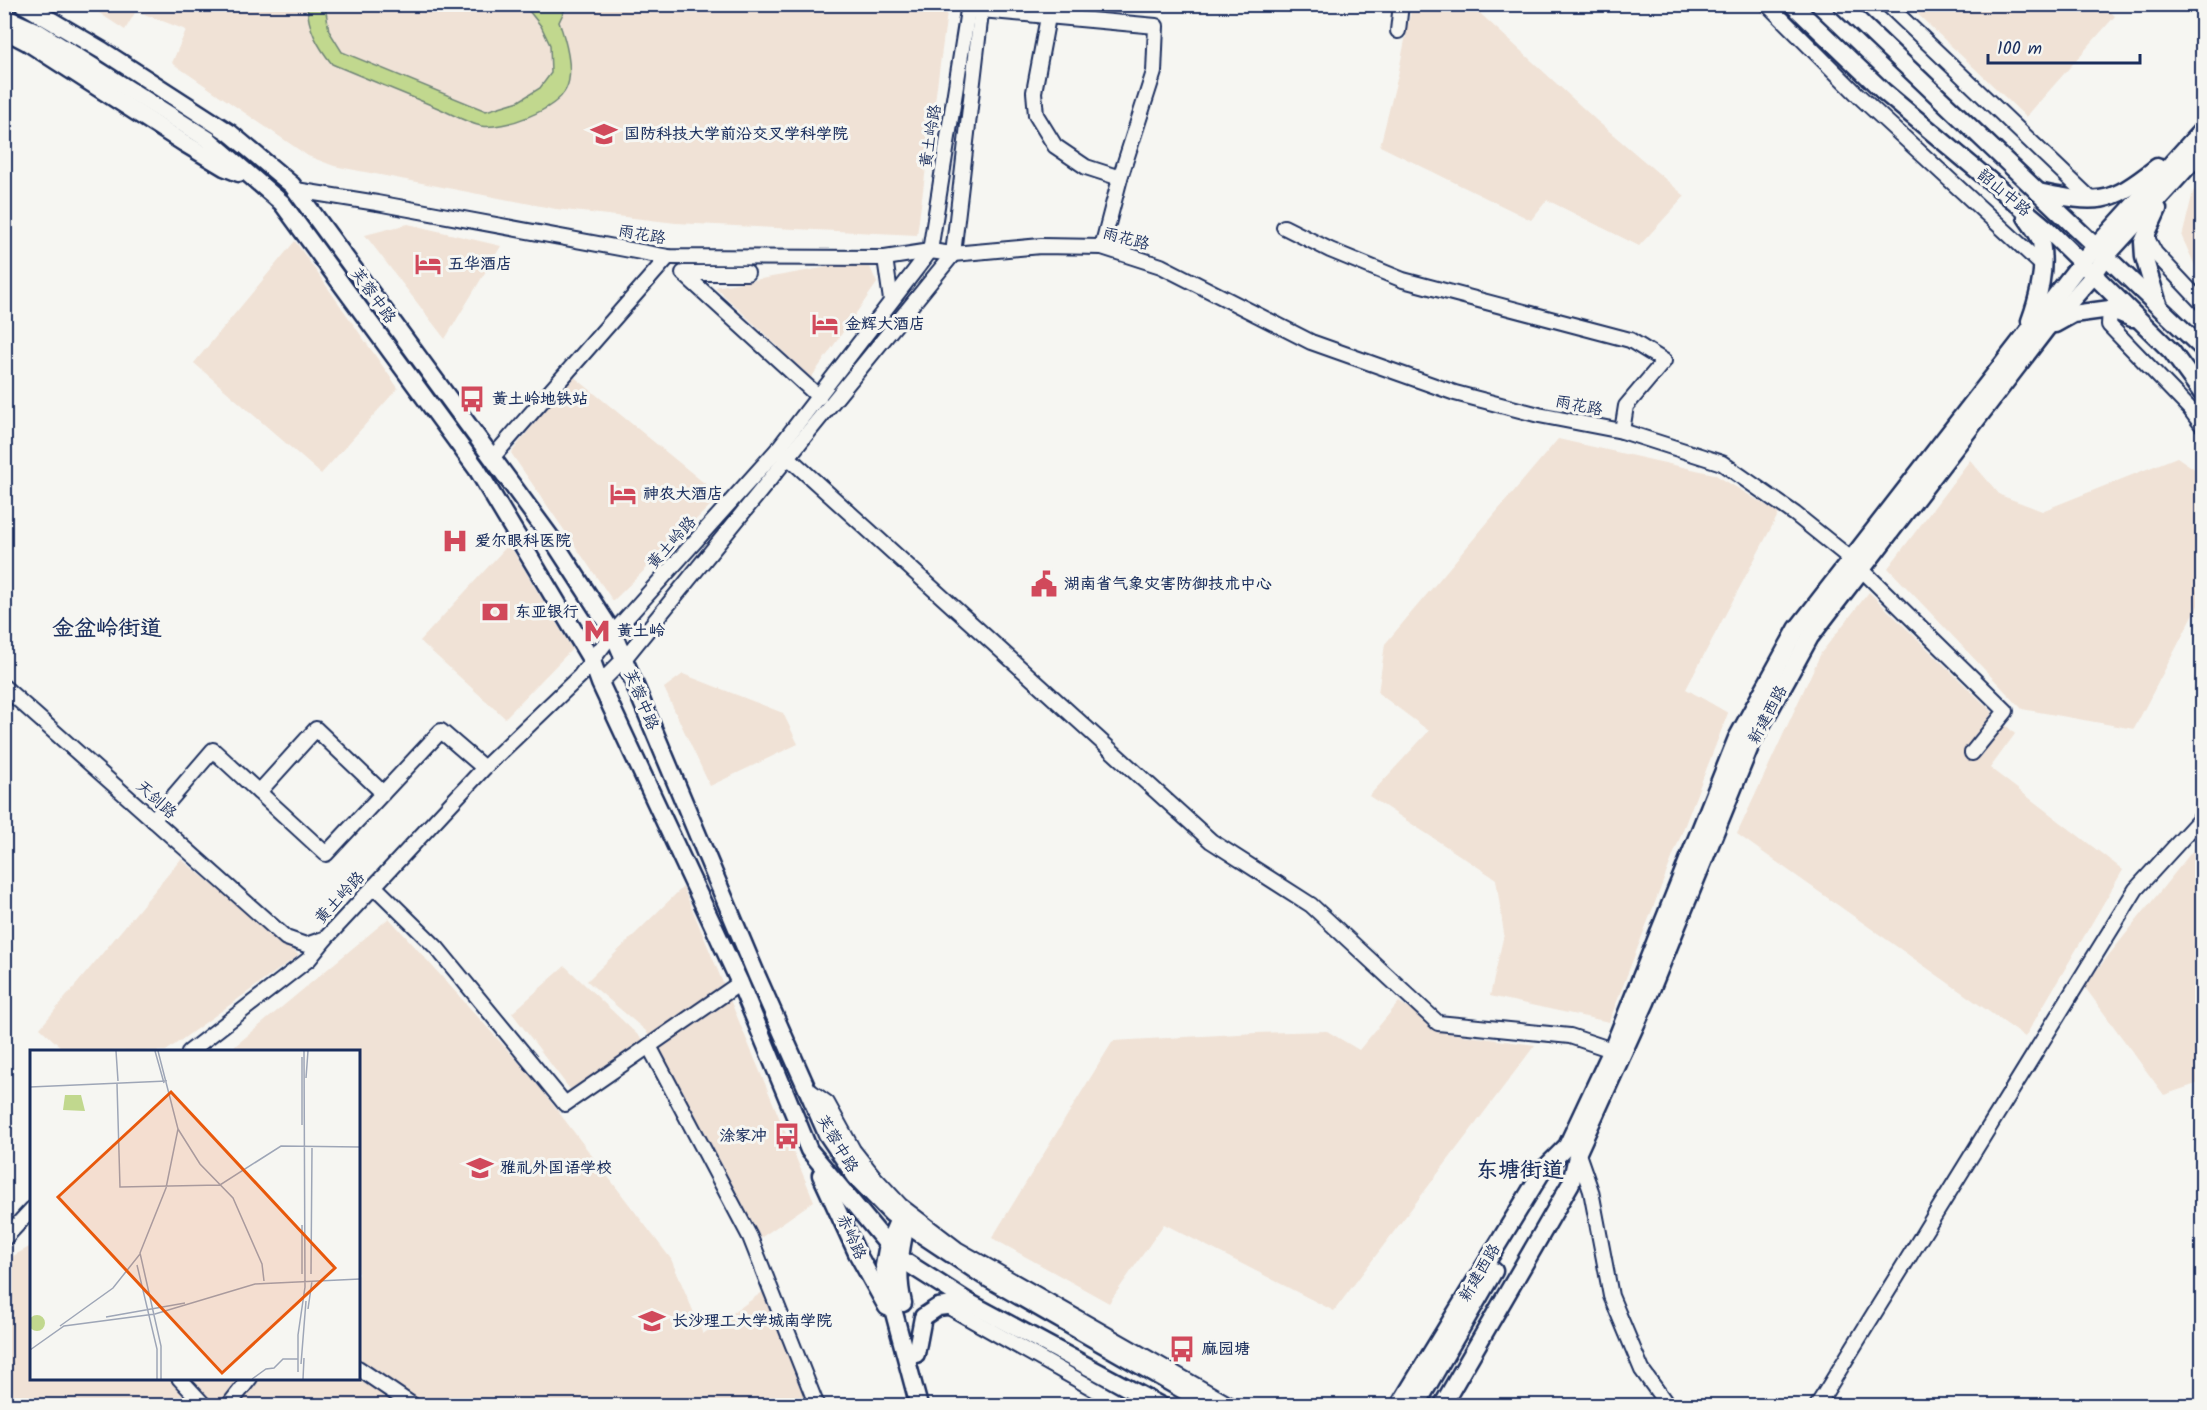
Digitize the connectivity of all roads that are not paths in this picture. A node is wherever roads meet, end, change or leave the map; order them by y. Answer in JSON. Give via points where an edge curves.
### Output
{"nodes":[{"id":1,"x":23,"y":4,"type":"edge"},
{"id":2,"x":1401,"y":4,"type":"edge"},
{"id":3,"x":1767,"y":4,"type":"edge"},
{"id":4,"x":1792,"y":4,"type":"edge"},
{"id":5,"x":1841,"y":4,"type":"edge"},
{"id":6,"x":1887,"y":4,"type":"edge"},
{"id":7,"x":977,"y":6,"type":"edge"},
{"id":8,"x":4,"y":17,"type":"edge"},
{"id":9,"x":1047,"y":17,"type":"junction"},
{"id":10,"x":4,"y":30,"type":"edge"},
{"id":11,"x":1398,"y":31,"type":"dead end"},
{"id":12,"x":2200,"y":139,"type":"edge"},
{"id":13,"x":1120,"y":178,"type":"junction"},
{"id":14,"x":256,"y":179,"type":"junction"},
{"id":15,"x":2172,"y":184,"type":"junction"},
{"id":16,"x":296,"y":190,"type":"junction"},
{"id":17,"x":2037,"y":191,"type":"junction"},
{"id":18,"x":2092,"y":200,"type":"junction"},
{"id":19,"x":2019,"y":205,"type":"junction"},
{"id":20,"x":1284,"y":226,"type":"dead end"},
{"id":21,"x":2148,"y":227,"type":"junction"},
{"id":22,"x":1102,"y":247,"type":"junction"},
{"id":23,"x":930,"y":251,"type":"junction"},
{"id":24,"x":2101,"y":251,"type":"junction"},
{"id":25,"x":954,"y":254,"type":"junction"},
{"id":26,"x":668,"y":257,"type":"junction"},
{"id":27,"x":885,"y":258,"type":"junction"},
{"id":28,"x":2081,"y":263,"type":"junction"},
{"id":29,"x":2042,"y":265,"type":"junction"},
{"id":30,"x":747,"y":273,"type":"dead end"},
{"id":31,"x":2092,"y":276,"type":"junction"},
{"id":32,"x":891,"y":300,"type":"junction"},
{"id":33,"x":2202,"y":303,"type":"edge"},
{"id":34,"x":2158,"y":305,"type":"junction"},
{"id":35,"x":2110,"y":309,"type":"junction"},
{"id":36,"x":2145,"y":324,"type":"junction"},
{"id":37,"x":2046,"y":329,"type":"junction"},
{"id":38,"x":2026,"y":333,"type":"junction"},
{"id":39,"x":2202,"y":348,"type":"edge"},
{"id":40,"x":2202,"y":393,"type":"edge"},
{"id":41,"x":819,"y":397,"type":"junction"},
{"id":42,"x":2202,"y":424,"type":"edge"},
{"id":43,"x":1623,"y":431,"type":"junction"},
{"id":44,"x":782,"y":454,"type":"junction"},
{"id":45,"x":492,"y":458,"type":"junction"},
{"id":46,"x":1857,"y":564,"type":"junction"},
{"id":47,"x":613,"y":633,"type":"junction"},
{"id":48,"x":624,"y":659,"type":"junction"},
{"id":49,"x":592,"y":661,"type":"junction"},
{"id":50,"x":600,"y":683,"type":"junction"},
{"id":51,"x":4,"y":687,"type":"edge"},
{"id":52,"x":1972,"y":753,"type":"dead end"},
{"id":53,"x":484,"y":768,"type":"junction"},
{"id":54,"x":259,"y":792,"type":"junction"},
{"id":55,"x":383,"y":793,"type":"junction"},
{"id":56,"x":2202,"y":817,"type":"edge"},
{"id":57,"x":153,"y":820,"type":"junction"},
{"id":58,"x":374,"y":886,"type":"junction"},
{"id":59,"x":286,"y":938,"type":"joint"},
{"id":60,"x":326,"y":938,"type":"junction"},
{"id":61,"x":740,"y":983,"type":"junction"},
{"id":62,"x":649,"y":1046,"type":"junction"},
{"id":63,"x":192,"y":1050,"type":"edge"},
{"id":64,"x":1612,"y":1050,"type":"junction"},
{"id":65,"x":806,"y":1088,"type":"junction"},
{"id":66,"x":1573,"y":1149,"type":"junction"},
{"id":67,"x":809,"y":1150,"type":"junction"},
{"id":68,"x":30,"y":1211,"type":"edge"},
{"id":69,"x":902,"y":1221,"type":"junction"},
{"id":70,"x":4,"y":1239,"type":"edge"},
{"id":71,"x":893,"y":1251,"type":"junction"},
{"id":72,"x":970,"y":1303,"type":"junction"},
{"id":73,"x":947,"y":1306,"type":"junction"},
{"id":74,"x":896,"y":1322,"type":"junction"},
{"id":75,"x":916,"y":1354,"type":"junction"},
{"id":76,"x":360,"y":1369,"type":"edge"},
{"id":77,"x":181,"y":1380,"type":"edge"},
{"id":78,"x":248,"y":1380,"type":"edge"},
{"id":79,"x":205,"y":1406,"type":"edge"},
{"id":80,"x":228,"y":1406,"type":"edge"},
{"id":81,"x":414,"y":1406,"type":"edge"},
{"id":82,"x":817,"y":1406,"type":"edge"},
{"id":83,"x":919,"y":1406,"type":"edge"},
{"id":84,"x":928,"y":1406,"type":"edge"},
{"id":85,"x":1124,"y":1406,"type":"edge"},
{"id":86,"x":1161,"y":1406,"type":"edge"},
{"id":87,"x":1211,"y":1406,"type":"edge"},
{"id":88,"x":1232,"y":1406,"type":"edge"},
{"id":89,"x":1399,"y":1406,"type":"edge"},
{"id":90,"x":1416,"y":1406,"type":"edge"},
{"id":91,"x":1430,"y":1406,"type":"edge"},
{"id":92,"x":1442,"y":1406,"type":"edge"},
{"id":93,"x":1668,"y":1406,"type":"edge"},
{"id":94,"x":1817,"y":1406,"type":"edge"}],
"edges":[{"from":1,"to":16,"type":"main road","name":"芙蓉中路","via":[[230,133]]},
{"from":2,"to":11,"type":"street"},
{"from":3,"to":29,"type":"street","via":[[1860,98]]},
{"from":4,"to":19,"type":"main road","name":"韶山中路","via":[[1883,91]]},
{"from":5,"to":17,"type":"main road","name":"韶山中路"},
{"from":6,"to":18,"type":"street"},
{"from":7,"to":9,"type":"street"},
{"from":7,"to":23,"type":"street","name":"黄土岭路"},
{"from":7,"to":25,"type":"street","name":"黄土岭路"},
{"from":8,"to":14,"type":"main road","name":"芙蓉中路","via":[[38,32],[149,101],[209,140]]},
{"from":9,"to":13,"type":"street","via":[[1034,92],[1036,115],[1055,146],[1086,166]]},
{"from":9,"to":13,"type":"street","via":[[1156,26],[1154,72]]},
{"from":10,"to":14,"type":"main road","via":[[224,167]]},
{"from":12,"to":15,"type":"main road"},
{"from":12,"to":18,"type":"main road","via":[[2129,189]]},
{"from":12,"to":24,"type":"main road"},
{"from":13,"to":22,"type":"street"},
{"from":14,"to":49,"type":"main road","name":"芙蓉中路","via":[[282,203],[477,468]]},
{"from":15,"to":21,"type":"main road"},
{"from":15,"to":24,"type":"main road"},
{"from":16,"to":26,"type":"street","name":"雨花路"},
{"from":16,"to":45,"type":"main road","name":"芙蓉中路"},
{"from":17,"to":18,"type":"main road"},
{"from":17,"to":24,"type":"main road","name":"韶山中路"},
{"from":19,"to":28,"type":"main road","name":"韶山中路"},
{"from":19,"to":29,"type":"main road","via":[[2040,240]]},
{"from":20,"to":43,"type":"street","via":[[1403,280],[1630,340],[1664,361],[1626,406]]},
{"from":21,"to":33,"type":"street","via":[[2148,240],[2155,252]]},
{"from":21,"to":34,"type":"main road","via":[[2144,257]]},
{"from":22,"to":25,"type":"street","name":"雨花路","via":[[1041,246]]},
{"from":22,"to":43,"type":"street","name":"雨花路","via":[[1161,266],[1311,342],[1455,393]]},
{"from":23,"to":25,"type":"street","name":"雨花路"},
{"from":23,"to":27,"type":"street","name":"雨花路"},
{"from":23,"to":32,"type":"street","name":"黄土岭路"},
{"from":24,"to":28,"type":"main road","name":"新建西路"},
{"from":24,"to":31,"type":"main road","name":"新建西路"},
{"from":24,"to":34,"type":"main road","name":"韶山中路"},
{"from":25,"to":44,"type":"street","name":"黄土岭路"},
{"from":26,"to":27,"type":"street","name":"雨花路"},
{"from":26,"to":45,"type":"street"},
{"from":27,"to":32,"type":"street"},
{"from":28,"to":31,"type":"main road","name":"韶山中路"},
{"from":28,"to":38,"type":"main road","name":"新建西路"},
{"from":29,"to":38,"type":"main road","via":[[2040,291]]},
{"from":30,"to":41,"type":"street","via":[[682,273]]},
{"from":31,"to":36,"type":"main road","name":"韶山中路"},
{"from":31,"to":37,"type":"main road","name":"新建西路"},
{"from":32,"to":41,"type":"street","name":"黄土岭路"},
{"from":34,"to":39,"type":"main road","name":"韶山中路"},
{"from":35,"to":36,"type":"main road"},
{"from":35,"to":37,"type":"main road","via":[[2073,314]]},
{"from":35,"to":42,"type":"street","via":[[2109,325]]},
{"from":36,"to":40,"type":"main road","name":"韶山中路"},
{"from":37,"to":46,"type":"main road","name":"新建西路"},
{"from":38,"to":46,"type":"main road","name":"新建西路"},
{"from":41,"to":44,"type":"street","name":"黄土岭路"},
{"from":43,"to":46,"type":"street","name":"雨花路","via":[[1722,463],[1796,514]]},
{"from":44,"to":47,"type":"street","name":"黄土岭路"},
{"from":44,"to":48,"type":"street","name":"黄土岭路"},
{"from":44,"to":64,"type":"street","via":[[1211,841],[1311,905],[1438,1023],[1570,1036]]},
{"from":45,"to":47,"type":"main road","name":"芙蓉中路","via":[[554,542]]},
{"from":46,"to":52,"type":"street","name":"雨花路","via":[[2006,711]]},
{"from":46,"to":64,"type":"main road","name":"新建西路","via":[[1797,628],[1737,738]]},
{"from":46,"to":66,"type":"main road","name":"新建西路","via":[[1810,637],[1751,744],[1647,1002]]},
{"from":47,"to":48,"type":"main road","name":"芙蓉中路"},
{"from":47,"to":49,"type":"street","name":"黄土岭路"},
{"from":48,"to":50,"type":"street","name":"黄土岭路"},
{"from":48,"to":65,"type":"main road","name":"芙蓉中路"},
{"from":49,"to":50,"type":"main road","name":"芙蓉中路"},
{"from":49,"to":53,"type":"street","name":"黄土岭路"},
{"from":50,"to":61,"type":"main road","name":"芙蓉中路"},
{"from":51,"to":57,"type":"street","name":"天剑路"},
{"from":53,"to":55,"type":"street","via":[[441,731]]},
{"from":53,"to":58,"type":"street","name":"黄土岭路"},
{"from":54,"to":55,"type":"street","via":[[326,854]]},
{"from":54,"to":55,"type":"street","via":[[316,729]]},
{"from":54,"to":57,"type":"street","via":[[213,750]]},
{"from":56,"to":94,"type":"street","via":[[2136,889]]},
{"from":57,"to":59,"type":"street","name":"天剑路"},
{"from":58,"to":60,"type":"street","name":"黄土岭路"},
{"from":58,"to":62,"type":"street","via":[[437,948],[565,1104]]},
{"from":59,"to":60,"type":"street","name":"黄土岭路","via":[[306,945]]},
{"from":60,"to":63,"type":"street","via":[[309,959]]},
{"from":61,"to":62,"type":"street"},
{"from":61,"to":67,"type":"main road","name":"芙蓉中路"},
{"from":62,"to":82,"type":"street","via":[[750,1237]]},
{"from":64,"to":66,"type":"main road","name":"新建西路"},
{"from":65,"to":69,"type":"main road","name":"芙蓉中路","via":[[827,1134],[850,1168]]},
{"from":65,"to":88,"type":"street","via":[[826,1103],[853,1150],[875,1178],[928,1229]]},
{"from":66,"to":89,"type":"main road","name":"新建西路","via":[[1543,1170]]},
{"from":66,"to":90,"type":"main road","name":"新建西路"},
{"from":66,"to":91,"type":"main road","name":"新建西路"},
{"from":66,"to":92,"type":"main road","name":"新建西路","via":[[1571,1183]]},
{"from":66,"to":93,"type":"street","via":[[1591,1191],[1611,1296],[1642,1370]]},
{"from":67,"to":71,"type":"main road","name":"芙蓉中路"},
{"from":67,"to":74,"type":"main road","name":"赤岭路","via":[[857,1253]]},
{"from":68,"to":70,"type":"street"},
{"from":69,"to":71,"type":"main road","name":"赤岭路"},
{"from":69,"to":87,"type":"main road","name":"芙蓉中路","via":[[984,1276]]},
{"from":71,"to":72,"type":"main road","name":"芙蓉中路"},
{"from":71,"to":74,"type":"main road","name":"赤岭路","via":[[884,1266]]},
{"from":71,"to":75,"type":"main road","name":"赤岭路"},
{"from":72,"to":73,"type":"main road"},
{"from":72,"to":86,"type":"main road","name":"芙蓉中路"},
{"from":73,"to":75,"type":"main road","via":[[923,1317]]},
{"from":73,"to":85,"type":"street"},
{"from":74,"to":83,"type":"main road","name":"赤岭路"},
{"from":75,"to":84,"type":"main road","name":"赤岭路"},
{"from":76,"to":81,"type":"street"},
{"from":77,"to":79,"type":"street"},
{"from":78,"to":80,"type":"street"}]}
